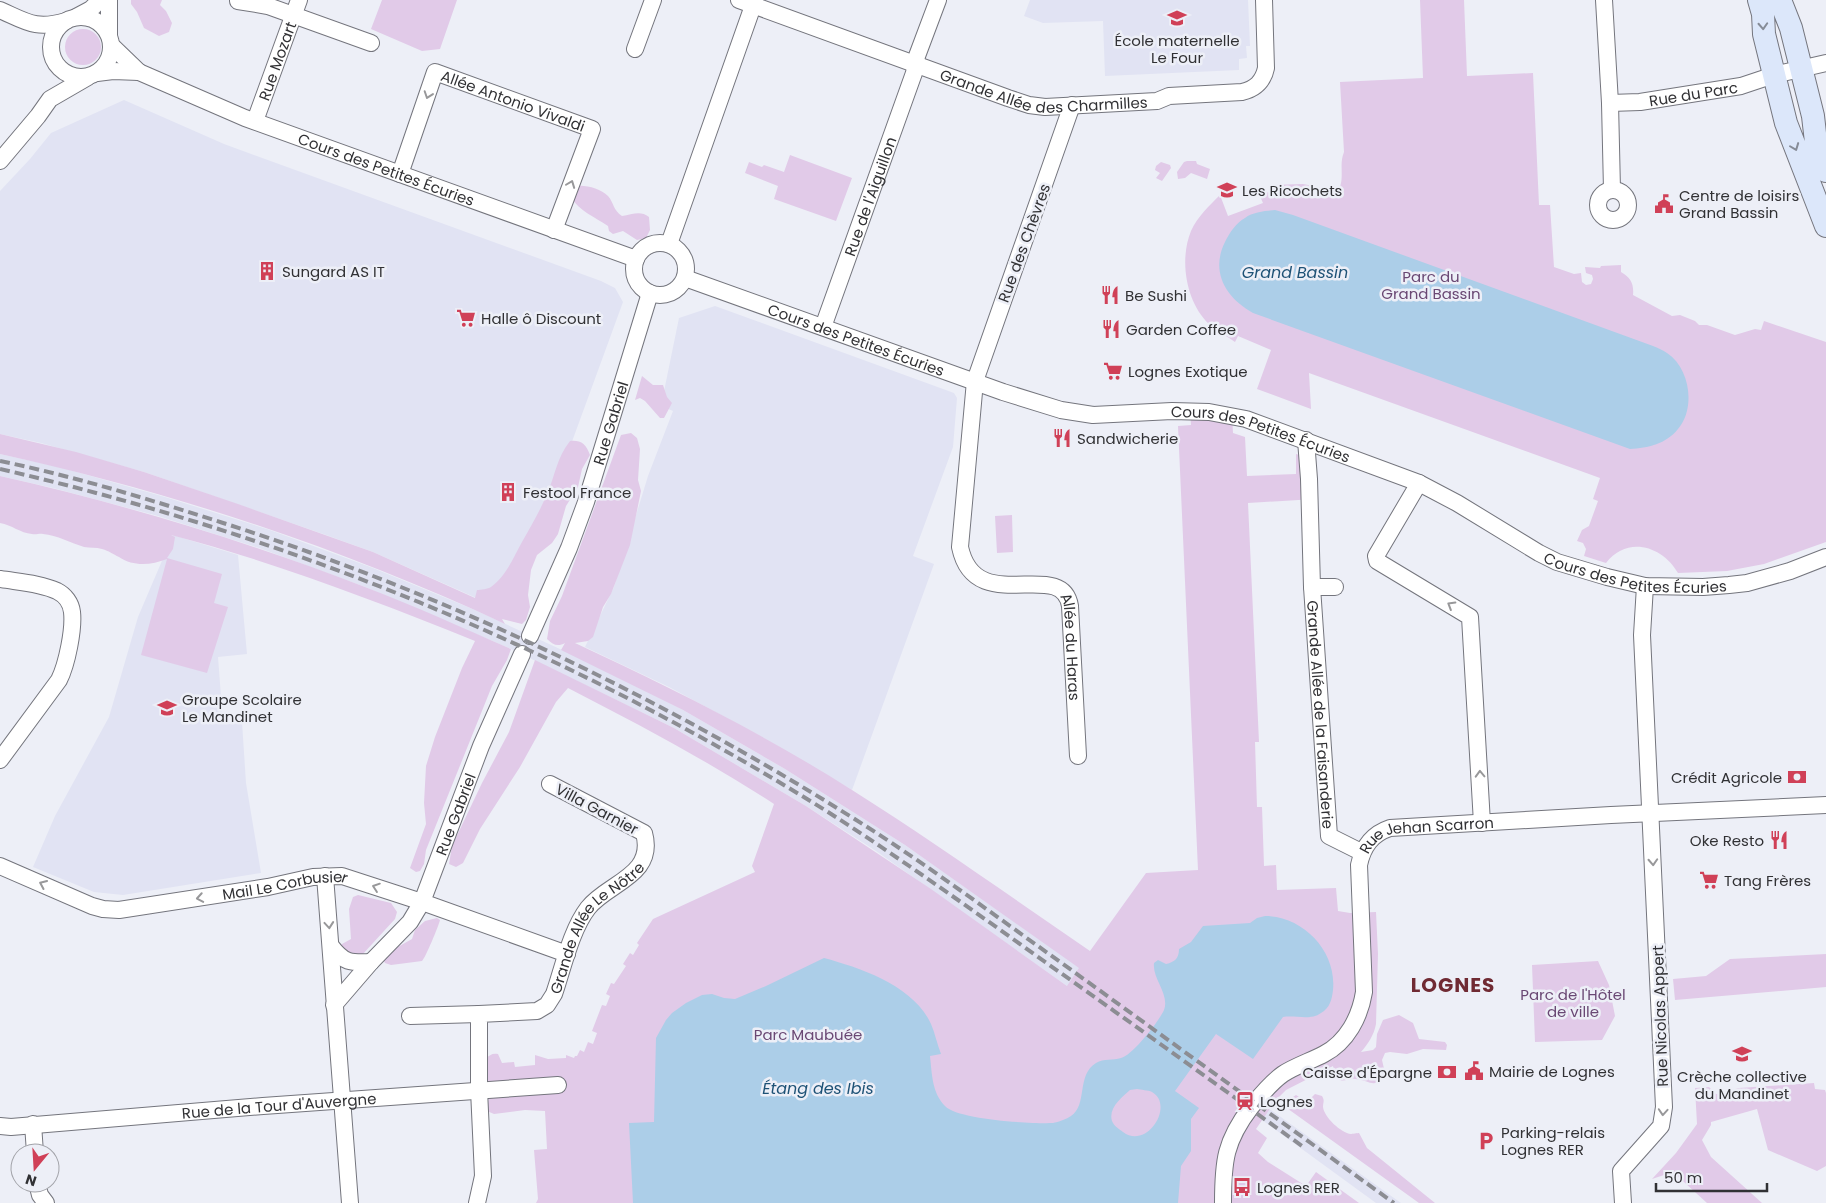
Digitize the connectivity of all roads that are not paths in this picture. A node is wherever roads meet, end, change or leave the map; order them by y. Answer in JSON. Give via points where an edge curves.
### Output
{"nodes":[{"id":1,"x":100,"y":0,"type":"edge"},
{"id":2,"x":110,"y":0,"type":"edge"},
{"id":3,"x":653,"y":0,"type":"edge"},
{"id":4,"x":938,"y":0,"type":"edge"},
{"id":5,"x":1264,"y":0,"type":"edge"},
{"id":6,"x":1604,"y":0,"type":"edge"},
{"id":7,"x":1759,"y":0,"type":"edge"},
{"id":8,"x":1780,"y":0,"type":"edge"},
{"id":9,"x":238,"y":2,"type":"dead end"},
{"id":10,"x":749,"y":2,"type":"edge"},
{"id":11,"x":296,"y":7,"type":"edge"},
{"id":12,"x":0,"y":10,"type":"edge"},
{"id":13,"x":71,"y":19,"type":"junction"},
{"id":14,"x":31,"y":24,"type":"junction"},
{"id":15,"x":110,"y":40,"type":"junction"},
{"id":16,"x":371,"y":43,"type":"dead end"},
{"id":17,"x":635,"y":49,"type":"dead end"},
{"id":18,"x":52,"y":54,"type":"junction"},
{"id":19,"x":1826,"y":63,"type":"edge"},
{"id":20,"x":916,"y":64,"type":"junction"},
{"id":21,"x":1801,"y":69,"type":"junction"},
{"id":22,"x":139,"y":72,"type":"junction"},
{"id":23,"x":92,"y":75,"type":"junction"},
{"id":24,"x":1774,"y":75,"type":"junction"},
{"id":25,"x":50,"y":99,"type":"junction"},
{"id":26,"x":1610,"y":103,"type":"junction"},
{"id":27,"x":1072,"y":104,"type":"junction"},
{"id":28,"x":255,"y":121,"type":"junction"},
{"id":29,"x":0,"y":161,"type":"edge"},
{"id":30,"x":1826,"y":171,"type":"edge"},
{"id":31,"x":400,"y":174,"type":"junction"},
{"id":32,"x":1612,"y":190,"type":"dead end"},
{"id":33,"x":1826,"y":226,"type":"edge"},
{"id":34,"x":554,"y":230,"type":"junction"},
{"id":35,"x":669,"y":244,"type":"junction"},
{"id":36,"x":636,"y":260,"type":"junction"},
{"id":37,"x":684,"y":278,"type":"junction"},
{"id":38,"x":650,"y":293,"type":"junction"},
{"id":39,"x":822,"y":327,"type":"junction"},
{"id":40,"x":975,"y":381,"type":"junction"},
{"id":41,"x":1306,"y":440,"type":"junction"},
{"id":42,"x":1419,"y":483,"type":"junction"},
{"id":43,"x":1826,"y":557,"type":"edge"},
{"id":44,"x":0,"y":578,"type":"edge"},
{"id":45,"x":1645,"y":586,"type":"junction"},
{"id":46,"x":1312,"y":587,"type":"junction"},
{"id":47,"x":1335,"y":587,"type":"dead end"},
{"id":48,"x":530,"y":636,"type":"dead end"},
{"id":49,"x":522,"y":654,"type":"dead end"},
{"id":50,"x":1078,"y":756,"type":"dead end"},
{"id":51,"x":0,"y":760,"type":"edge"},
{"id":52,"x":550,"y":784,"type":"dead end"},
{"id":53,"x":1826,"y":805,"type":"edge"},
{"id":54,"x":1651,"y":813,"type":"junction"},
{"id":55,"x":1482,"y":823,"type":"junction"},
{"id":56,"x":644,"y":834,"type":"joint"},
{"id":57,"x":1361,"y":852,"type":"junction"},
{"id":58,"x":0,"y":866,"type":"edge"},
{"id":59,"x":325,"y":876,"type":"junction"},
{"id":60,"x":422,"y":902,"type":"junction"},
{"id":61,"x":331,"y":946,"type":"junction"},
{"id":62,"x":567,"y":954,"type":"junction"},
{"id":63,"x":371,"y":962,"type":"junction"},
{"id":64,"x":334,"y":1004,"type":"junction"},
{"id":65,"x":479,"y":1014,"type":"junction"},
{"id":66,"x":410,"y":1016,"type":"dead end"},
{"id":67,"x":558,"y":1084,"type":"dead end"},
{"id":68,"x":479,"y":1090,"type":"junction"},
{"id":69,"x":342,"y":1101,"type":"junction"},
{"id":70,"x":32,"y":1124,"type":"junction"},
{"id":71,"x":0,"y":1126,"type":"edge"},
{"id":72,"x":34,"y":1143,"type":"edge"},
{"id":73,"x":350,"y":1203,"type":"edge"},
{"id":74,"x":477,"y":1203,"type":"edge"},
{"id":75,"x":1223,"y":1203,"type":"edge"},
{"id":76,"x":1623,"y":1203,"type":"edge"}],
"edges":[{"from":1,"to":13,"type":"street","via":[[91,9]]},
{"from":2,"to":15,"type":"street"},
{"from":3,"to":17,"type":"street"},
{"from":4,"to":20,"type":"street","name":"Rue de l'Aiguillon"},
{"from":5,"to":27,"type":"street","name":"Grande Allée des Charmilles","via":[[1266,68],[1264,77],[1253,89],[1169,96],[1148,101]]},
{"from":6,"to":26,"type":"street"},
{"from":7,"to":24,"type":"street","one_way":true},
{"from":8,"to":21,"type":"street"},
{"from":9,"to":11,"type":"street"},
{"from":10,"to":20,"type":"street","name":"Grande Allée des Charmilles"},
{"from":10,"to":35,"type":"street"},
{"from":11,"to":16,"type":"street"},
{"from":11,"to":28,"type":"street","name":"Rue Mozart"},
{"from":12,"to":14,"type":"street"},
{"from":13,"to":14,"type":"street","via":[[48,26]]},
{"from":13,"to":15,"type":"street","via":[[86,17],[96,20]]},
{"from":13,"to":18,"type":"street","via":[[54,33]]},
{"from":14,"to":18,"type":"street"},
{"from":15,"to":22,"type":"street","name":"Cours des Petites Écuries"},
{"from":15,"to":23,"type":"street","via":[[108,61]]},
{"from":18,"to":23,"type":"street","via":[[59,68],[68,74],[77,77]]},
{"from":18,"to":25,"type":"street"},
{"from":19,"to":21,"type":"street","name":"Rue du Parc"},
{"from":20,"to":27,"type":"street","name":"Grande Allée des Charmilles","via":[[1030,105]]},
{"from":20,"to":39,"type":"street","name":"Rue de l'Aiguillon"},
{"from":21,"to":24,"type":"street","name":"Rue du Parc"},
{"from":21,"to":30,"type":"street","via":[[1816,142]]},
{"from":22,"to":23,"type":"street","name":"Cours des Petites Écuries","via":[[114,71]]},
{"from":22,"to":28,"type":"street","name":"Cours des Petites Écuries"},
{"from":23,"to":25,"type":"street"},
{"from":24,"to":26,"type":"street","name":"Rue du Parc","via":[[1741,86],[1701,93]]},
{"from":24,"to":33,"type":"street","one_way":true,"via":[[1792,140]]},
{"from":25,"to":29,"type":"street"},
{"from":26,"to":32,"type":"street"},
{"from":27,"to":40,"type":"street","name":"Rue des Chèvres"},
{"from":28,"to":31,"type":"street","name":"Cours des Petites Écuries"},
{"from":31,"to":34,"type":"street","name":"Cours des Petites Écuries"},
{"from":34,"to":31,"type":"street","name":"Allée Antonio Vivaldi","one_way":true,"via":[[592,129],[492,92],[435,72]]},
{"from":34,"to":36,"type":"street","name":"Cours des Petites Écuries"},
{"from":35,"to":36,"type":"street","via":[[645,247]]},
{"from":35,"to":37,"type":"street","via":[[684,258]]},
{"from":36,"to":38,"type":"street","via":[[634,268],[638,283]]},
{"from":37,"to":38,"type":"street","via":[[667,294]]},
{"from":37,"to":39,"type":"street","name":"Cours des Petites Écuries"},
{"from":38,"to":48,"type":"street","name":"Rue Gabriel","via":[[586,502]]},
{"from":39,"to":40,"type":"street","name":"Cours des Petites Écuries"},
{"from":40,"to":41,"type":"street","name":"Cours des Petites Écuries","via":[[1032,402],[1075,413],[1218,413]]},
{"from":40,"to":50,"type":"street","name":"Allée du Haras","via":[[961,554],[972,572],[986,582],[997,586],[1050,585],[1067,597]]},
{"from":41,"to":42,"type":"street","name":"Cours des Petites Écuries"},
{"from":41,"to":46,"type":"street","name":"Grande Allée de la Faisanderie"},
{"from":42,"to":45,"type":"street","name":"Cours des Petites Écuries","via":[[1557,562]]},
{"from":55,"to":42,"type":"street","one_way":true,"via":[[1470,617],[1377,561],[1376,556]]},
{"from":43,"to":45,"type":"street","name":"Cours des Petites Écuries","via":[[1747,583],[1703,587]]},
{"from":44,"to":51,"type":"street","via":[[56,590],[69,602],[72,630],[59,680]]},
{"from":45,"to":54,"type":"street","via":[[1642,636]]},
{"from":46,"to":47,"type":"street","name":"Grande Allée de la Faisanderie"},
{"from":46,"to":57,"type":"street","name":"Grande Allée de la Faisanderie","via":[[1329,836]]},
{"from":49,"to":60,"type":"street","name":"Rue Gabriel","via":[[481,746]]},
{"from":52,"to":56,"type":"street","name":"Villa Garnier"},
{"from":53,"to":54,"type":"street","name":"Rue Jehan Scarron"},
{"from":54,"to":55,"type":"street","name":"Rue Jehan Scarron"},
{"from":54,"to":76,"type":"street","name":"Rue Nicolas Appert","one_way":true,"via":[[1664,1117],[1655,1134],[1621,1171]]},
{"from":55,"to":57,"type":"street","name":"Rue Jehan Scarron","via":[[1390,828],[1373,837]]},
{"from":56,"to":62,"type":"street","name":"Grande Allée Le Nôtre","via":[[647,845],[643,859],[623,882],[589,907],[580,920]]},
{"from":57,"to":75,"type":"street","name":"Rue Jehan Scarron","via":[[1362,1007],[1343,1040],[1326,1053],[1284,1074],[1264,1090],[1241,1121],[1227,1151]]},
{"from":59,"to":58,"type":"street","name":"Mail Le Corbusier","one_way":true,"via":[[119,910],[102,910]]},
{"from":60,"to":59,"type":"street","name":"Mail Le Corbusier","one_way":true,"via":[[342,876]]},
{"from":59,"to":61,"type":"street","one_way":true},
{"from":60,"to":62,"type":"street","name":"Mail Le Corbusier"},
{"from":60,"to":63,"type":"street","name":"Rue Gabriel","via":[[410,922]]},
{"from":61,"to":63,"type":"street","via":[[346,961]]},
{"from":61,"to":64,"type":"street"},
{"from":62,"to":65,"type":"street","name":"Grande Allée Le Nôtre","via":[[554,994],[547,1005],[536,1011]]},
{"from":63,"to":64,"type":"street","name":"Rue Gabriel"},
{"from":64,"to":69,"type":"street"},
{"from":65,"to":66,"type":"street","name":"Grande Allée Le Nôtre"},
{"from":65,"to":68,"type":"street"},
{"from":67,"to":68,"type":"street","name":"Rue de la Tour d'Auvergne"},
{"from":68,"to":69,"type":"street","name":"Rue de la Tour d'Auvergne"},
{"from":68,"to":74,"type":"street","via":[[483,1176]]},
{"from":69,"to":70,"type":"street","name":"Rue de la Tour d'Auvergne"},
{"from":69,"to":73,"type":"street"},
{"from":70,"to":71,"type":"street","name":"Rue de la Tour d'Auvergne"},
{"from":70,"to":72,"type":"street"}]}
